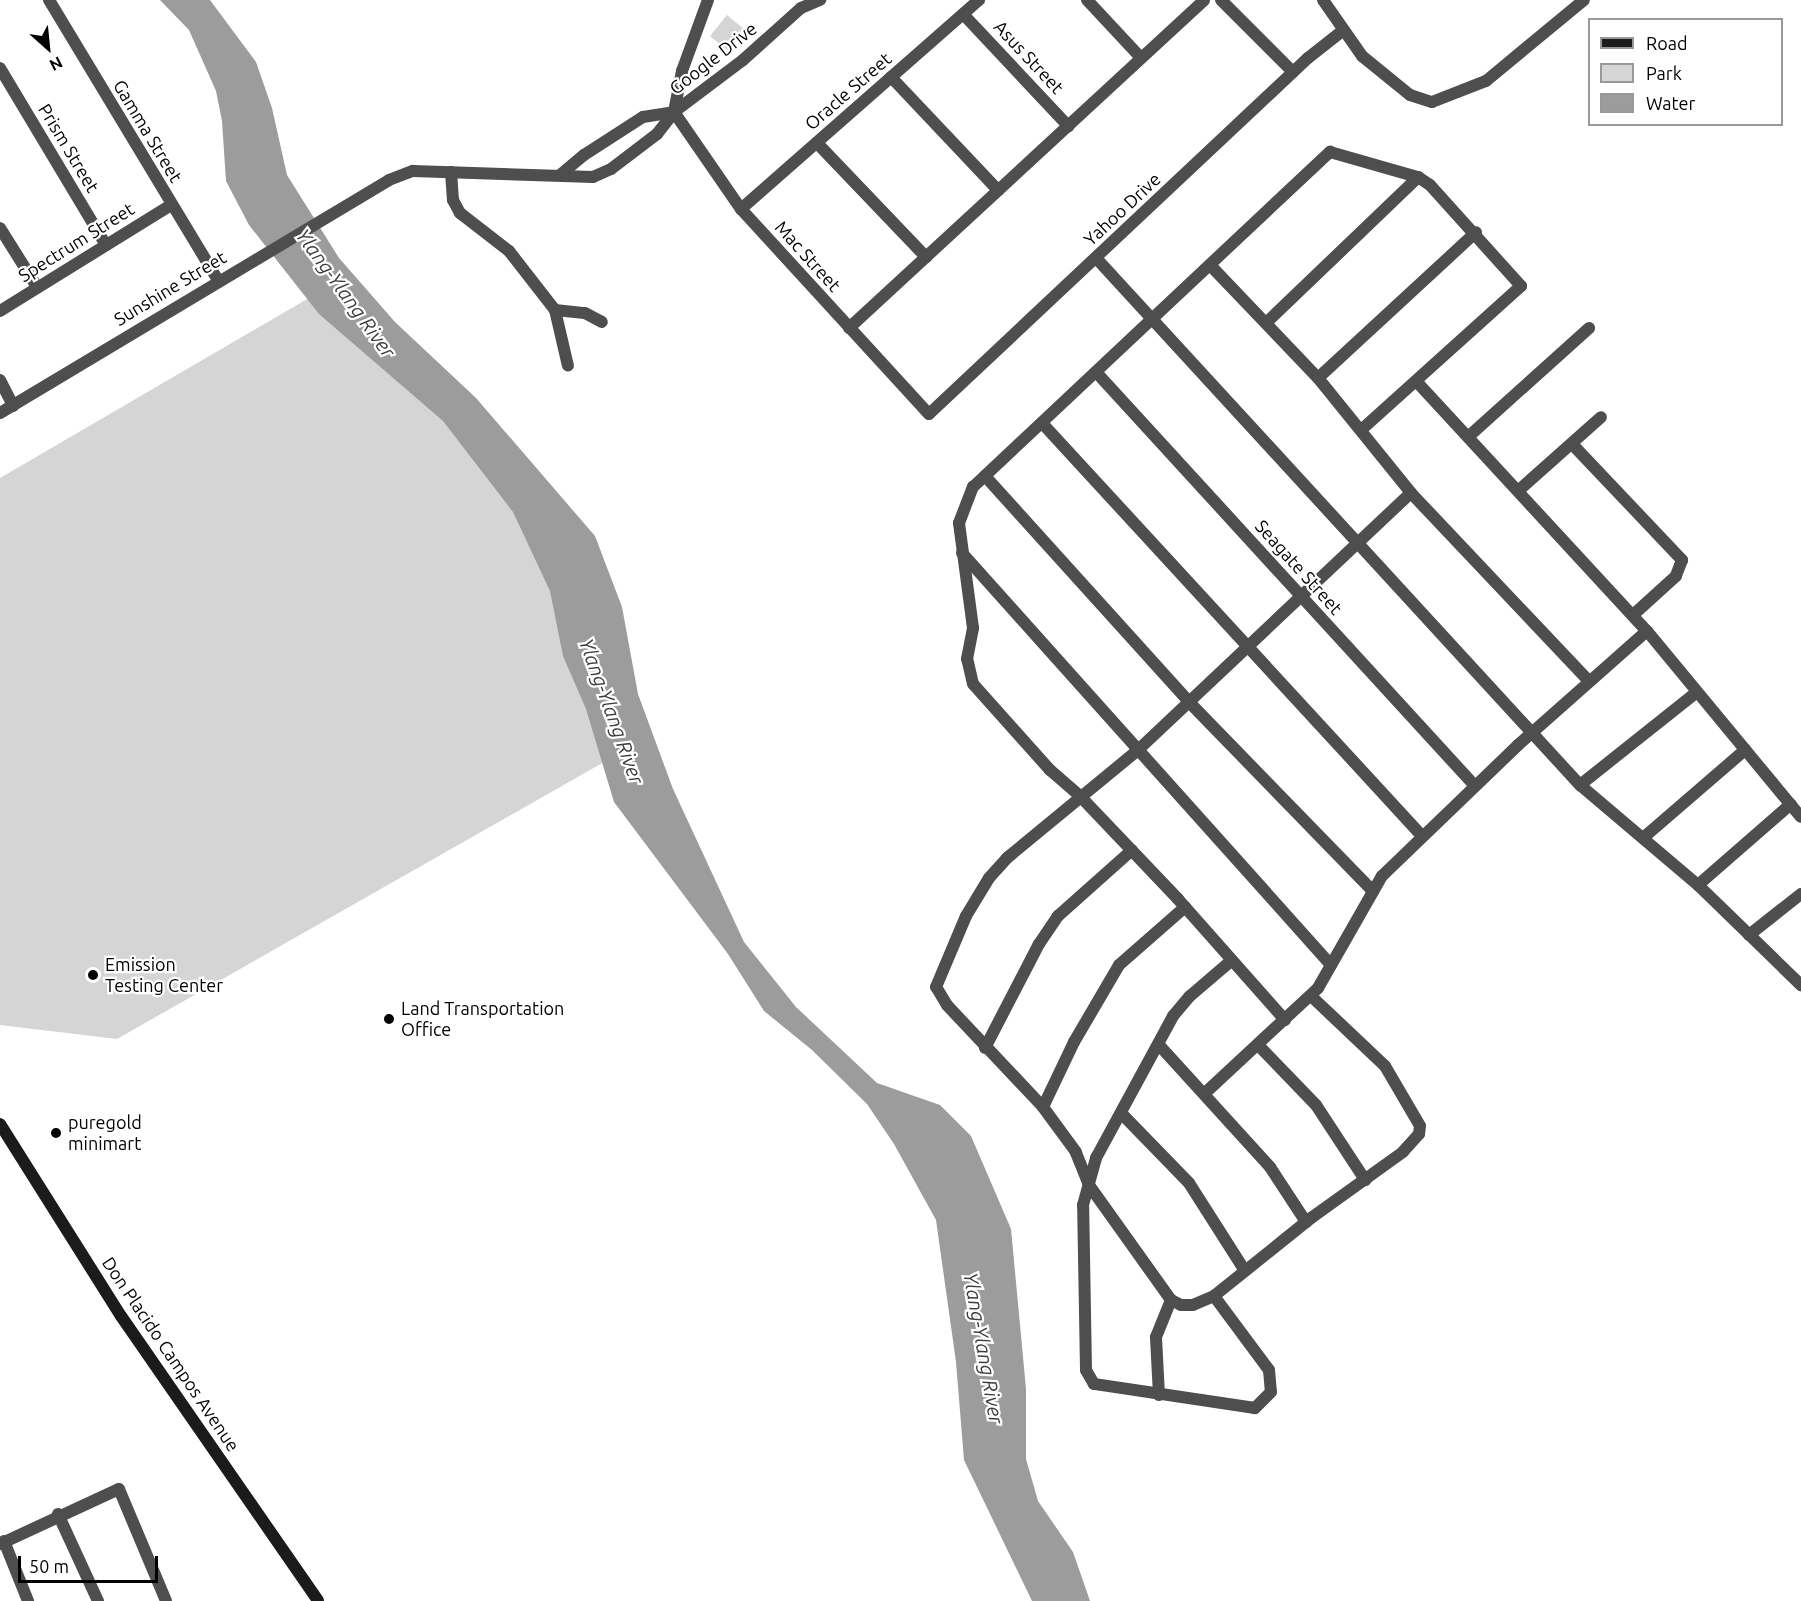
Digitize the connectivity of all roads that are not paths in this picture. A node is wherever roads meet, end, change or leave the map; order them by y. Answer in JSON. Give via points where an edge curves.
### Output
{"nodes":[{"id":1,"x":50,"y":0,"type":"edge"},
{"id":2,"x":708,"y":0,"type":"edge"},
{"id":3,"x":820,"y":0,"type":"edge"},
{"id":4,"x":979,"y":0,"type":"edge"},
{"id":5,"x":1087,"y":0,"type":"edge"},
{"id":6,"x":1204,"y":0,"type":"edge"},
{"id":7,"x":1221,"y":0,"type":"edge"},
{"id":8,"x":1323,"y":0,"type":"edge"},
{"id":9,"x":1584,"y":0,"type":"edge"},
{"id":10,"x":801,"y":3,"type":"edge"},
{"id":11,"x":963,"y":14,"type":"junction"},
{"id":12,"x":1341,"y":32,"type":"junction"},
{"id":13,"x":1141,"y":58,"type":"junction"},
{"id":14,"x":0,"y":68,"type":"edge"},
{"id":15,"x":1293,"y":72,"type":"junction"},
{"id":16,"x":891,"y":77,"type":"junction"},
{"id":17,"x":674,"y":112,"type":"junction"},
{"id":18,"x":1068,"y":126,"type":"junction"},
{"id":19,"x":817,"y":143,"type":"junction"},
{"id":20,"x":451,"y":172,"type":"junction"},
{"id":21,"x":560,"y":175,"type":"junction"},
{"id":22,"x":1418,"y":177,"type":"junction"},
{"id":23,"x":998,"y":190,"type":"junction"},
{"id":24,"x":171,"y":205,"type":"junction"},
{"id":25,"x":741,"y":209,"type":"junction"},
{"id":26,"x":0,"y":228,"type":"edge"},
{"id":27,"x":1476,"y":232,"type":"junction"},
{"id":28,"x":106,"y":245,"type":"junction"},
{"id":29,"x":926,"y":257,"type":"junction"},
{"id":30,"x":1096,"y":258,"type":"junction"},
{"id":31,"x":1210,"y":265,"type":"junction"},
{"id":32,"x":218,"y":280,"type":"junction"},
{"id":33,"x":37,"y":287,"type":"junction"},
{"id":34,"x":0,"y":310,"type":"edge"},
{"id":35,"x":555,"y":310,"type":"junction"},
{"id":36,"x":1153,"y":318,"type":"junction"},
{"id":37,"x":603,"y":322,"type":"dead end"},
{"id":38,"x":1266,"y":323,"type":"junction"},
{"id":39,"x":849,"y":328,"type":"junction"},
{"id":40,"x":1589,"y":328,"type":"dead end"},
{"id":41,"x":568,"y":366,"type":"dead end"},
{"id":42,"x":1096,"y":372,"type":"junction"},
{"id":43,"x":1318,"y":378,"type":"junction"},
{"id":44,"x":0,"y":380,"type":"edge"},
{"id":45,"x":1416,"y":381,"type":"junction"},
{"id":46,"x":14,"y":406,"type":"junction"},
{"id":47,"x":0,"y":413,"type":"edge"},
{"id":48,"x":929,"y":414,"type":"joint"},
{"id":49,"x":1601,"y":417,"type":"dead end"},
{"id":50,"x":1042,"y":423,"type":"junction"},
{"id":51,"x":1361,"y":430,"type":"junction"},
{"id":52,"x":1468,"y":437,"type":"junction"},
{"id":53,"x":1572,"y":444,"type":"junction"},
{"id":54,"x":985,"y":476,"type":"junction"},
{"id":55,"x":1518,"y":491,"type":"junction"},
{"id":56,"x":1411,"y":493,"type":"junction"},
{"id":57,"x":1359,"y":541,"type":"junction"},
{"id":58,"x":962,"y":553,"type":"junction"},
{"id":59,"x":1301,"y":596,"type":"junction"},
{"id":60,"x":1633,"y":615,"type":"junction"},
{"id":61,"x":1647,"y":631,"type":"junction"},
{"id":62,"x":1248,"y":646,"type":"junction"},
{"id":63,"x":1589,"y":681,"type":"junction"},
{"id":64,"x":1698,"y":692,"type":"junction"},
{"id":65,"x":1189,"y":702,"type":"junction"},
{"id":66,"x":1531,"y":734,"type":"junction"},
{"id":67,"x":1138,"y":750,"type":"junction"},
{"id":68,"x":1745,"y":750,"type":"junction"},
{"id":69,"x":1580,"y":785,"type":"junction"},
{"id":70,"x":1475,"y":786,"type":"junction"},
{"id":71,"x":1080,"y":796,"type":"junction"},
{"id":72,"x":1791,"y":804,"type":"junction"},
{"id":73,"x":1801,"y":817,"type":"edge"},
{"id":74,"x":1422,"y":836,"type":"junction"},
{"id":75,"x":1643,"y":838,"type":"junction"},
{"id":76,"x":1132,"y":850,"type":"junction"},
{"id":77,"x":1698,"y":885,"type":"junction"},
{"id":78,"x":1374,"y":891,"type":"junction"},
{"id":79,"x":1801,"y":894,"type":"edge"},
{"id":80,"x":1185,"y":907,"type":"junction"},
{"id":81,"x":1749,"y":935,"type":"junction"},
{"id":82,"x":1232,"y":961,"type":"junction"},
{"id":83,"x":1331,"y":965,"type":"junction"},
{"id":84,"x":1801,"y":984,"type":"edge"},
{"id":85,"x":1311,"y":996,"type":"junction"},
{"id":86,"x":1285,"y":1020,"type":"junction"},
{"id":87,"x":1159,"y":1045,"type":"junction"},
{"id":88,"x":1259,"y":1046,"type":"junction"},
{"id":89,"x":985,"y":1048,"type":"junction"},
{"id":90,"x":1204,"y":1094,"type":"junction"},
{"id":91,"x":1043,"y":1107,"type":"junction"},
{"id":92,"x":1121,"y":1113,"type":"junction"},
{"id":93,"x":0,"y":1124,"type":"edge"},
{"id":94,"x":1365,"y":1180,"type":"junction"},
{"id":95,"x":1089,"y":1185,"type":"junction"},
{"id":96,"x":1306,"y":1222,"type":"junction"},
{"id":97,"x":1245,"y":1271,"type":"junction"},
{"id":98,"x":1214,"y":1296,"type":"junction"},
{"id":99,"x":1172,"y":1300,"type":"junction"},
{"id":100,"x":1159,"y":1395,"type":"junction"},
{"id":101,"x":58,"y":1514,"type":"junction"},
{"id":102,"x":2,"y":1542,"type":"edge"},
{"id":103,"x":28,"y":1601,"type":"edge"},
{"id":104,"x":98,"y":1601,"type":"edge"},
{"id":105,"x":166,"y":1601,"type":"edge"},
{"id":106,"x":318,"y":1601,"type":"edge"}],
"edges":[{"from":1,"to":24,"type":"street","name":"Gamma Street"},
{"from":2,"to":17,"type":"street","via":[[682,71]]},
{"from":3,"to":10,"type":"street","name":"Google Drive"},
{"from":4,"to":11,"type":"street","name":"Oracle Street"},
{"from":5,"to":13,"type":"street"},
{"from":6,"to":13,"type":"street"},
{"from":7,"to":15,"type":"street"},
{"from":8,"to":12,"type":"street"},
{"from":9,"to":12,"type":"street","via":[[1486,81],[1432,102],[1410,95],[1362,56]]},
{"from":10,"to":17,"type":"street","name":"Google Drive","via":[[743,60]]},
{"from":11,"to":16,"type":"street","name":"Oracle Street"},
{"from":11,"to":18,"type":"street","name":"Asus Street"},
{"from":12,"to":15,"type":"street","name":"Yahoo Drive"},
{"from":13,"to":18,"type":"street"},
{"from":14,"to":28,"type":"street","name":"Prism Street"},
{"from":15,"to":30,"type":"street","name":"Yahoo Drive"},
{"from":16,"to":19,"type":"street","name":"Oracle Street"},
{"from":16,"to":23,"type":"street"},
{"from":17,"to":21,"type":"street","via":[[643,117],[584,154]]},
{"from":17,"to":21,"type":"street","name":"Sunshine Street","via":[[657,134],[611,169],[593,177]]},
{"from":17,"to":25,"type":"street","name":"Mac Street"},
{"from":18,"to":23,"type":"street"},
{"from":19,"to":25,"type":"street","name":"Oracle Street"},
{"from":19,"to":29,"type":"street"},
{"from":20,"to":21,"type":"street","name":"Sunshine Street"},
{"from":20,"to":32,"type":"street","name":"Sunshine Street","via":[[413,171],[360,196]]},
{"from":20,"to":35,"type":"street","via":[[453,200],[460,213],[509,251]]},
{"from":22,"to":27,"type":"street"},
{"from":22,"to":31,"type":"street","via":[[1330,152]]},
{"from":22,"to":38,"type":"street"},
{"from":23,"to":29,"type":"street"},
{"from":24,"to":28,"type":"street","name":"Spectrum Street"},
{"from":24,"to":32,"type":"street","name":"Gamma Street"},
{"from":25,"to":39,"type":"street","name":"Mac Street"},
{"from":26,"to":33,"type":"street"},
{"from":27,"to":43,"type":"street"},
{"from":27,"to":45,"type":"street","via":[[1521,286]]},
{"from":28,"to":33,"type":"street","name":"Spectrum Street"},
{"from":29,"to":39,"type":"street"},
{"from":30,"to":36,"type":"street"},
{"from":30,"to":48,"type":"street","name":"Yahoo Drive"},
{"from":31,"to":36,"type":"street"},
{"from":31,"to":38,"type":"street"},
{"from":32,"to":46,"type":"street","name":"Sunshine Street"},
{"from":33,"to":34,"type":"street","name":"Spectrum Street"},
{"from":35,"to":37,"type":"street","via":[[585,313]]},
{"from":35,"to":41,"type":"street"},
{"from":36,"to":42,"type":"street"},
{"from":36,"to":57,"type":"street"},
{"from":38,"to":43,"type":"street"},
{"from":39,"to":48,"type":"street","name":"Mac Street"},
{"from":40,"to":52,"type":"street"},
{"from":42,"to":50,"type":"street"},
{"from":42,"to":59,"type":"street","name":"Seagate Street"},
{"from":43,"to":51,"type":"street"},
{"from":44,"to":46,"type":"street"},
{"from":45,"to":51,"type":"street"},
{"from":45,"to":52,"type":"street"},
{"from":46,"to":47,"type":"street","name":"Sunshine Street"},
{"from":49,"to":53,"type":"street"},
{"from":50,"to":54,"type":"street"},
{"from":50,"to":62,"type":"street"},
{"from":51,"to":56,"type":"street"},
{"from":52,"to":55,"type":"street"},
{"from":53,"to":55,"type":"street"},
{"from":53,"to":60,"type":"street","via":[[1682,560],[1676,576]]},
{"from":54,"to":58,"type":"street","via":[[973,487],[959,523]]},
{"from":54,"to":65,"type":"street"},
{"from":55,"to":60,"type":"street"},
{"from":56,"to":57,"type":"street"},
{"from":56,"to":63,"type":"street"},
{"from":57,"to":59,"type":"street"},
{"from":57,"to":66,"type":"street"},
{"from":58,"to":67,"type":"street"},
{"from":58,"to":71,"type":"street","via":[[973,628],[967,659],[973,684],[1050,770]]},
{"from":59,"to":62,"type":"street"},
{"from":59,"to":70,"type":"street","name":"Seagate Street"},
{"from":60,"to":61,"type":"street"},
{"from":61,"to":63,"type":"street"},
{"from":61,"to":64,"type":"street"},
{"from":62,"to":65,"type":"street"},
{"from":62,"to":74,"type":"street"},
{"from":63,"to":66,"type":"street"},
{"from":64,"to":68,"type":"street"},
{"from":64,"to":69,"type":"street"},
{"from":65,"to":67,"type":"street"},
{"from":65,"to":78,"type":"street"},
{"from":66,"to":69,"type":"street"},
{"from":66,"to":70,"type":"street"},
{"from":67,"to":71,"type":"street"},
{"from":67,"to":83,"type":"street"},
{"from":68,"to":72,"type":"street"},
{"from":68,"to":75,"type":"street"},
{"from":69,"to":75,"type":"street"},
{"from":70,"to":74,"type":"street"},
{"from":71,"to":76,"type":"street"},
{"from":71,"to":89,"type":"street","via":[[989,878],[940,971],[936,987]]},
{"from":72,"to":73,"type":"street"},
{"from":72,"to":77,"type":"street"},
{"from":74,"to":78,"type":"street","via":[[1382,876]]},
{"from":75,"to":77,"type":"street"},
{"from":76,"to":80,"type":"street"},
{"from":76,"to":89,"type":"street","via":[[1058,916],[1039,944]]},
{"from":77,"to":81,"type":"street"},
{"from":78,"to":83,"type":"street"},
{"from":79,"to":81,"type":"street"},
{"from":80,"to":82,"type":"street"},
{"from":80,"to":91,"type":"street","via":[[1119,965],[1074,1042]]},
{"from":81,"to":84,"type":"street"},
{"from":82,"to":86,"type":"street"},
{"from":82,"to":87,"type":"street","via":[[1190,996],[1173,1016]]},
{"from":83,"to":85,"type":"street"},
{"from":85,"to":86,"type":"street"},
{"from":85,"to":94,"type":"street","via":[[1385,1066],[1420,1126],[1419,1134],[1403,1152]]},
{"from":86,"to":88,"type":"street"},
{"from":87,"to":90,"type":"street"},
{"from":87,"to":92,"type":"street"},
{"from":88,"to":90,"type":"street"},
{"from":88,"to":94,"type":"street","via":[[1316,1105]]},
{"from":89,"to":91,"type":"street"},
{"from":90,"to":96,"type":"street","via":[[1270,1167]]},
{"from":91,"to":95,"type":"street","via":[[1076,1152]]},
{"from":92,"to":95,"type":"street","via":[[1096,1158]]},
{"from":92,"to":97,"type":"street","via":[[1189,1183]]},
{"from":93,"to":106,"type":"main road","name":"Don Placido Campos Avenue","via":[[122,1316]]},
{"from":94,"to":96,"type":"street"},
{"from":95,"to":99,"type":"street"},
{"from":95,"to":100,"type":"street","via":[[1083,1205],[1086,1370],[1094,1384]]},
{"from":96,"to":97,"type":"street"},
{"from":97,"to":98,"type":"street"},
{"from":98,"to":99,"type":"street","via":[[1193,1305]]},
{"from":98,"to":100,"type":"street","via":[[1269,1370],[1271,1392],[1255,1408]]},
{"from":99,"to":100,"type":"street","via":[[1156,1337]]},
{"from":101,"to":102,"type":"street"},
{"from":101,"to":104,"type":"street"},
{"from":101,"to":105,"type":"street","via":[[118,1489]]},
{"from":102,"to":103,"type":"street"}]}
